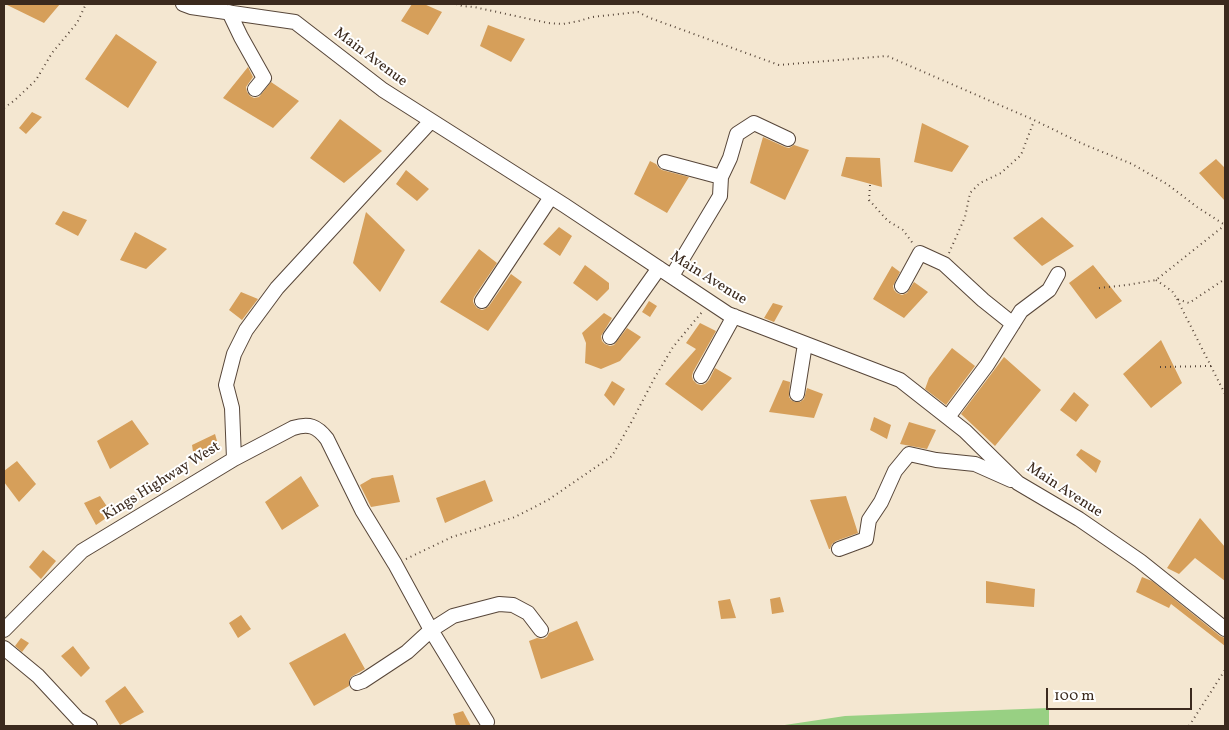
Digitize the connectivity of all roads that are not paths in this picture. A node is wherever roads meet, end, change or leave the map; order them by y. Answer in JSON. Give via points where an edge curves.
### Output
{"nodes":[{"id":1,"x":183,"y":4,"type":"edge"},
{"id":2,"x":229,"y":12,"type":"junction"},
{"id":3,"x":255,"y":89,"type":"dead end"},
{"id":4,"x":431,"y":121,"type":"junction"},
{"id":5,"x":788,"y":139,"type":"dead end"},
{"id":6,"x":666,"y":162,"type":"dead end"},
{"id":7,"x":721,"y":177,"type":"junction"},
{"id":8,"x":551,"y":197,"type":"junction"},
{"id":9,"x":659,"y":268,"type":"junction"},
{"id":10,"x":1058,"y":274,"type":"dead end"},
{"id":11,"x":672,"y":276,"type":"junction"},
{"id":12,"x":902,"y":286,"type":"dead end"},
{"id":13,"x":482,"y":301,"type":"dead end"},
{"id":14,"x":734,"y":316,"type":"junction"},
{"id":15,"x":1013,"y":324,"type":"junction"},
{"id":16,"x":610,"y":337,"type":"dead end"},
{"id":17,"x":805,"y":344,"type":"junction"},
{"id":18,"x":701,"y":376,"type":"dead end"},
{"id":19,"x":797,"y":394,"type":"dead end"},
{"id":20,"x":948,"y":418,"type":"junction"},
{"id":21,"x":234,"y":459,"type":"junction"},
{"id":22,"x":1018,"y":483,"type":"junction"},
{"id":23,"x":839,"y":549,"type":"dead end"},
{"id":24,"x":1225,"y":629,"type":"edge"},
{"id":25,"x":4,"y":630,"type":"edge"},
{"id":26,"x":431,"y":630,"type":"junction"},
{"id":27,"x":541,"y":630,"type":"dead end"},
{"id":28,"x":4,"y":648,"type":"edge"},
{"id":29,"x":357,"y":684,"type":"dead end"},
{"id":30,"x":487,"y":722,"type":"dead end"},
{"id":31,"x":90,"y":726,"type":"edge"}],
"edges":[{"from":1,"to":2,"type":"street","name":"Main Avenue"},
{"from":2,"to":3,"type":"street","via":[[264,78]]},
{"from":2,"to":4,"type":"street","name":"Main Avenue","via":[[295,22],[383,90]]},
{"from":4,"to":8,"type":"street","name":"Main Avenue"},
{"from":4,"to":21,"type":"street","name":"Kings Highway West","via":[[277,288],[246,330],[234,354],[226,385],[232,408]]},
{"from":5,"to":7,"type":"street","via":[[754,123],[737,134]]},
{"from":6,"to":7,"type":"street"},
{"from":7,"to":11,"type":"street","via":[[720,196]]},
{"from":8,"to":9,"type":"street","name":"Main Avenue"},
{"from":8,"to":13,"type":"street"},
{"from":9,"to":11,"type":"street","name":"Main Avenue"},
{"from":9,"to":16,"type":"street"},
{"from":10,"to":15,"type":"street","via":[[1049,290],[1021,311]]},
{"from":11,"to":14,"type":"street","name":"Main Avenue"},
{"from":12,"to":15,"type":"street","via":[[920,253],[944,264]]},
{"from":14,"to":17,"type":"street","name":"Main Avenue"},
{"from":14,"to":18,"type":"street"},
{"from":15,"to":20,"type":"street"},
{"from":17,"to":19,"type":"street"},
{"from":17,"to":20,"type":"street","name":"Main Avenue","via":[[900,380]]},
{"from":20,"to":22,"type":"street","name":"Main Avenue"},
{"from":21,"to":25,"type":"street","name":"Kings Highway West","via":[[82,551]]},
{"from":21,"to":26,"type":"street","via":[[293,428],[313,426],[321,431]]},
{"from":22,"to":23,"type":"street","via":[[975,464],[909,454],[895,471],[869,520],[866,539]]},
{"from":22,"to":24,"type":"street","name":"Main Avenue","via":[[1140,560]]},
{"from":26,"to":27,"type":"street","via":[[453,616],[499,604],[513,605],[528,613]]},
{"from":26,"to":29,"type":"street","via":[[406,652]]},
{"from":26,"to":30,"type":"street"},
{"from":28,"to":31,"type":"street","via":[[38,676],[78,719]]}]}
